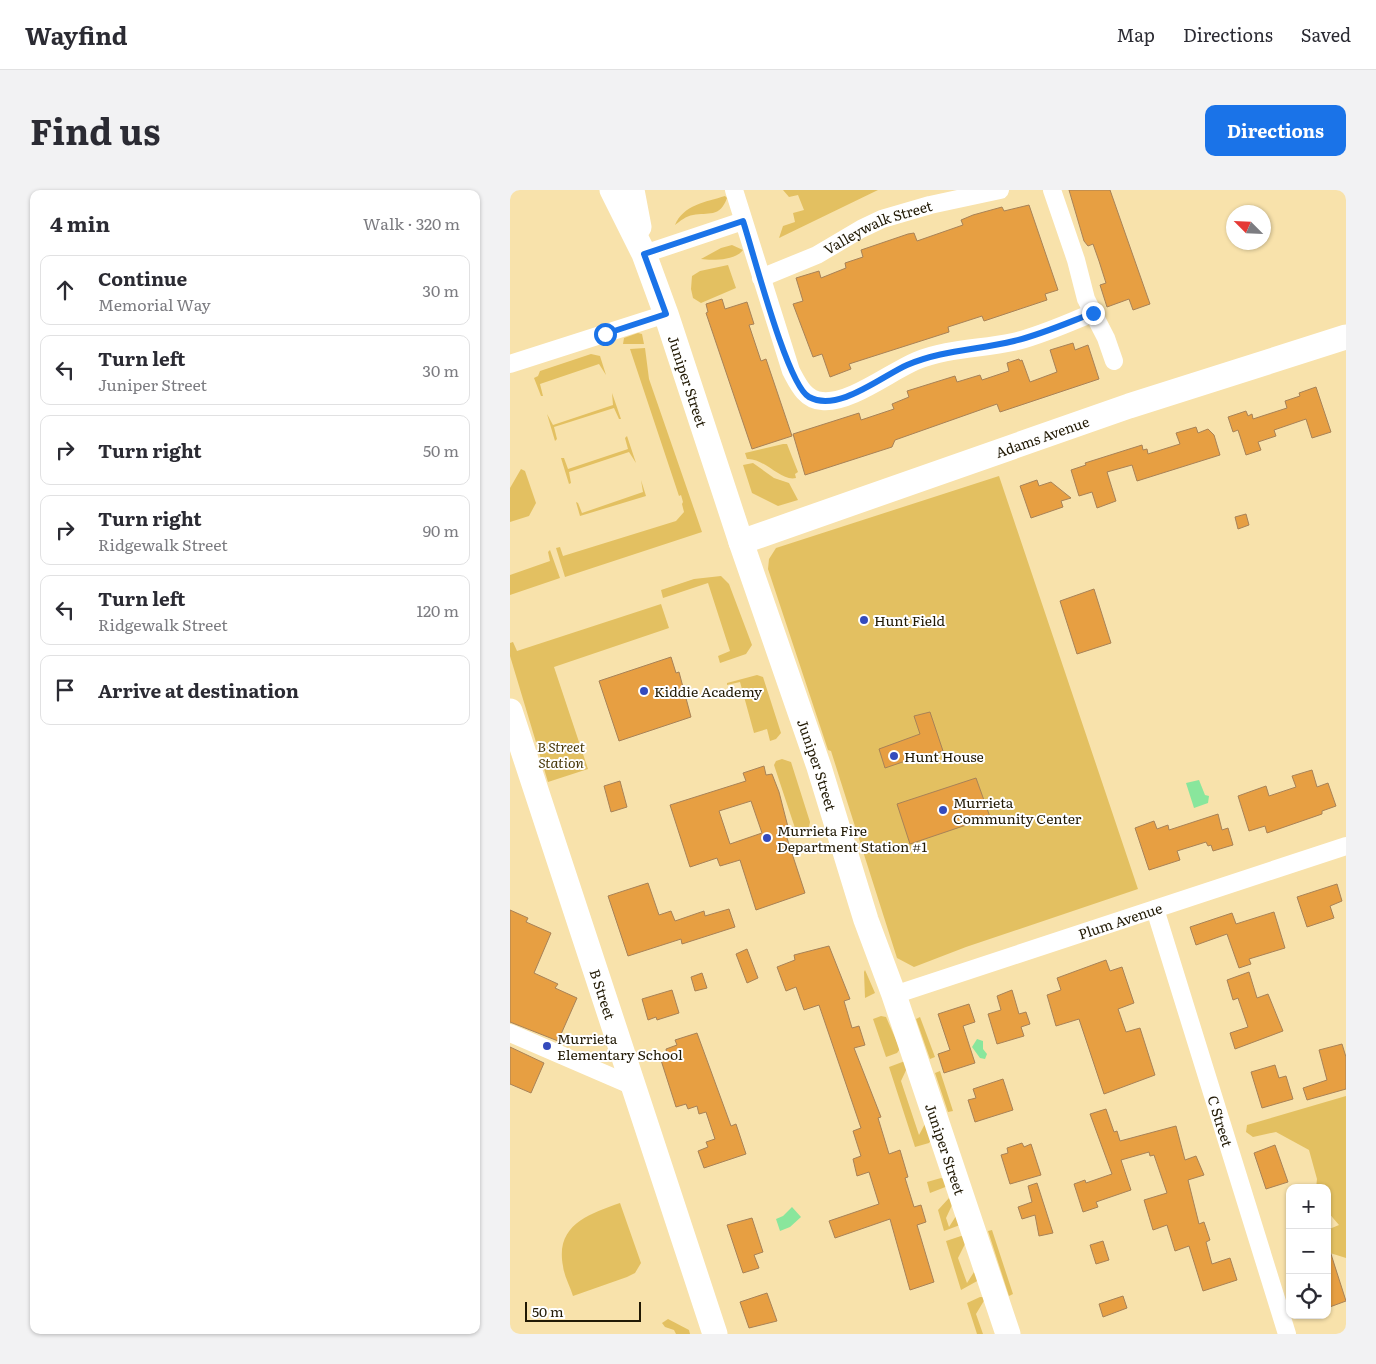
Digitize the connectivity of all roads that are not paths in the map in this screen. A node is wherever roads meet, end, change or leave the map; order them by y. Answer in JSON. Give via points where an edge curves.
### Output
{"nodes":[{"id":1,"x":612,"y":190,"type":"edge"},
{"id":2,"x":632,"y":190,"type":"edge"},
{"id":3,"x":734,"y":190,"type":"edge"},
{"id":4,"x":1000,"y":190,"type":"edge"},
{"id":5,"x":1052,"y":190,"type":"edge"},
{"id":6,"x":743,"y":221,"type":"junction"},
{"id":7,"x":644,"y":254,"type":"junction"},
{"id":8,"x":761,"y":278,"type":"junction"},
{"id":9,"x":1093,"y":313,"type":"junction"},
{"id":10,"x":666,"y":314,"type":"junction"},
{"id":11,"x":1346,"y":337,"type":"edge"},
{"id":12,"x":1114,"y":361,"type":"dead end"},
{"id":13,"x":510,"y":364,"type":"edge"},
{"id":14,"x":740,"y":542,"type":"junction"},
{"id":15,"x":510,"y":711,"type":"edge"},
{"id":16,"x":1346,"y":846,"type":"edge"},
{"id":17,"x":1155,"y":909,"type":"junction"},
{"id":18,"x":894,"y":995,"type":"junction"},
{"id":19,"x":510,"y":1032,"type":"edge"},
{"id":20,"x":634,"y":1086,"type":"junction"},
{"id":21,"x":715,"y":1334,"type":"edge"},
{"id":22,"x":1008,"y":1334,"type":"edge"},
{"id":23,"x":1287,"y":1334,"type":"edge"}],
"edges":[{"from":1,"to":7,"type":"street","name":"Juniper Street"},
{"from":2,"to":7,"type":"street","name":"Juniper Street"},
{"from":3,"to":6,"type":"street"},
{"from":4,"to":8,"type":"street","name":"Valleywalk Street","via":[[882,219],[817,255]]},
{"from":5,"to":9,"type":"street"},
{"from":6,"to":7,"type":"street"},
{"from":6,"to":8,"type":"street"},
{"from":7,"to":10,"type":"street","name":"Juniper Street"},
{"from":8,"to":9,"type":"street","via":[[791,371],[808,397],[823,402],[862,391],[929,356],[1017,341]]},
{"from":9,"to":12,"type":"street"},
{"from":10,"to":13,"type":"street"},
{"from":10,"to":14,"type":"street","name":"Juniper Street"},
{"from":11,"to":14,"type":"street","name":"Adams Avenue","via":[[1129,406]]},
{"from":14,"to":18,"type":"street","name":"Juniper Street"},
{"from":15,"to":20,"type":"street","name":"B Street"},
{"from":16,"to":17,"type":"street","name":"Plum Avenue"},
{"from":17,"to":18,"type":"street","name":"Plum Avenue"},
{"from":17,"to":23,"type":"street","name":"C Street"},
{"from":18,"to":22,"type":"street","name":"Juniper Street"},
{"from":19,"to":20,"type":"street"},
{"from":20,"to":21,"type":"street","name":"B Street"}]}
